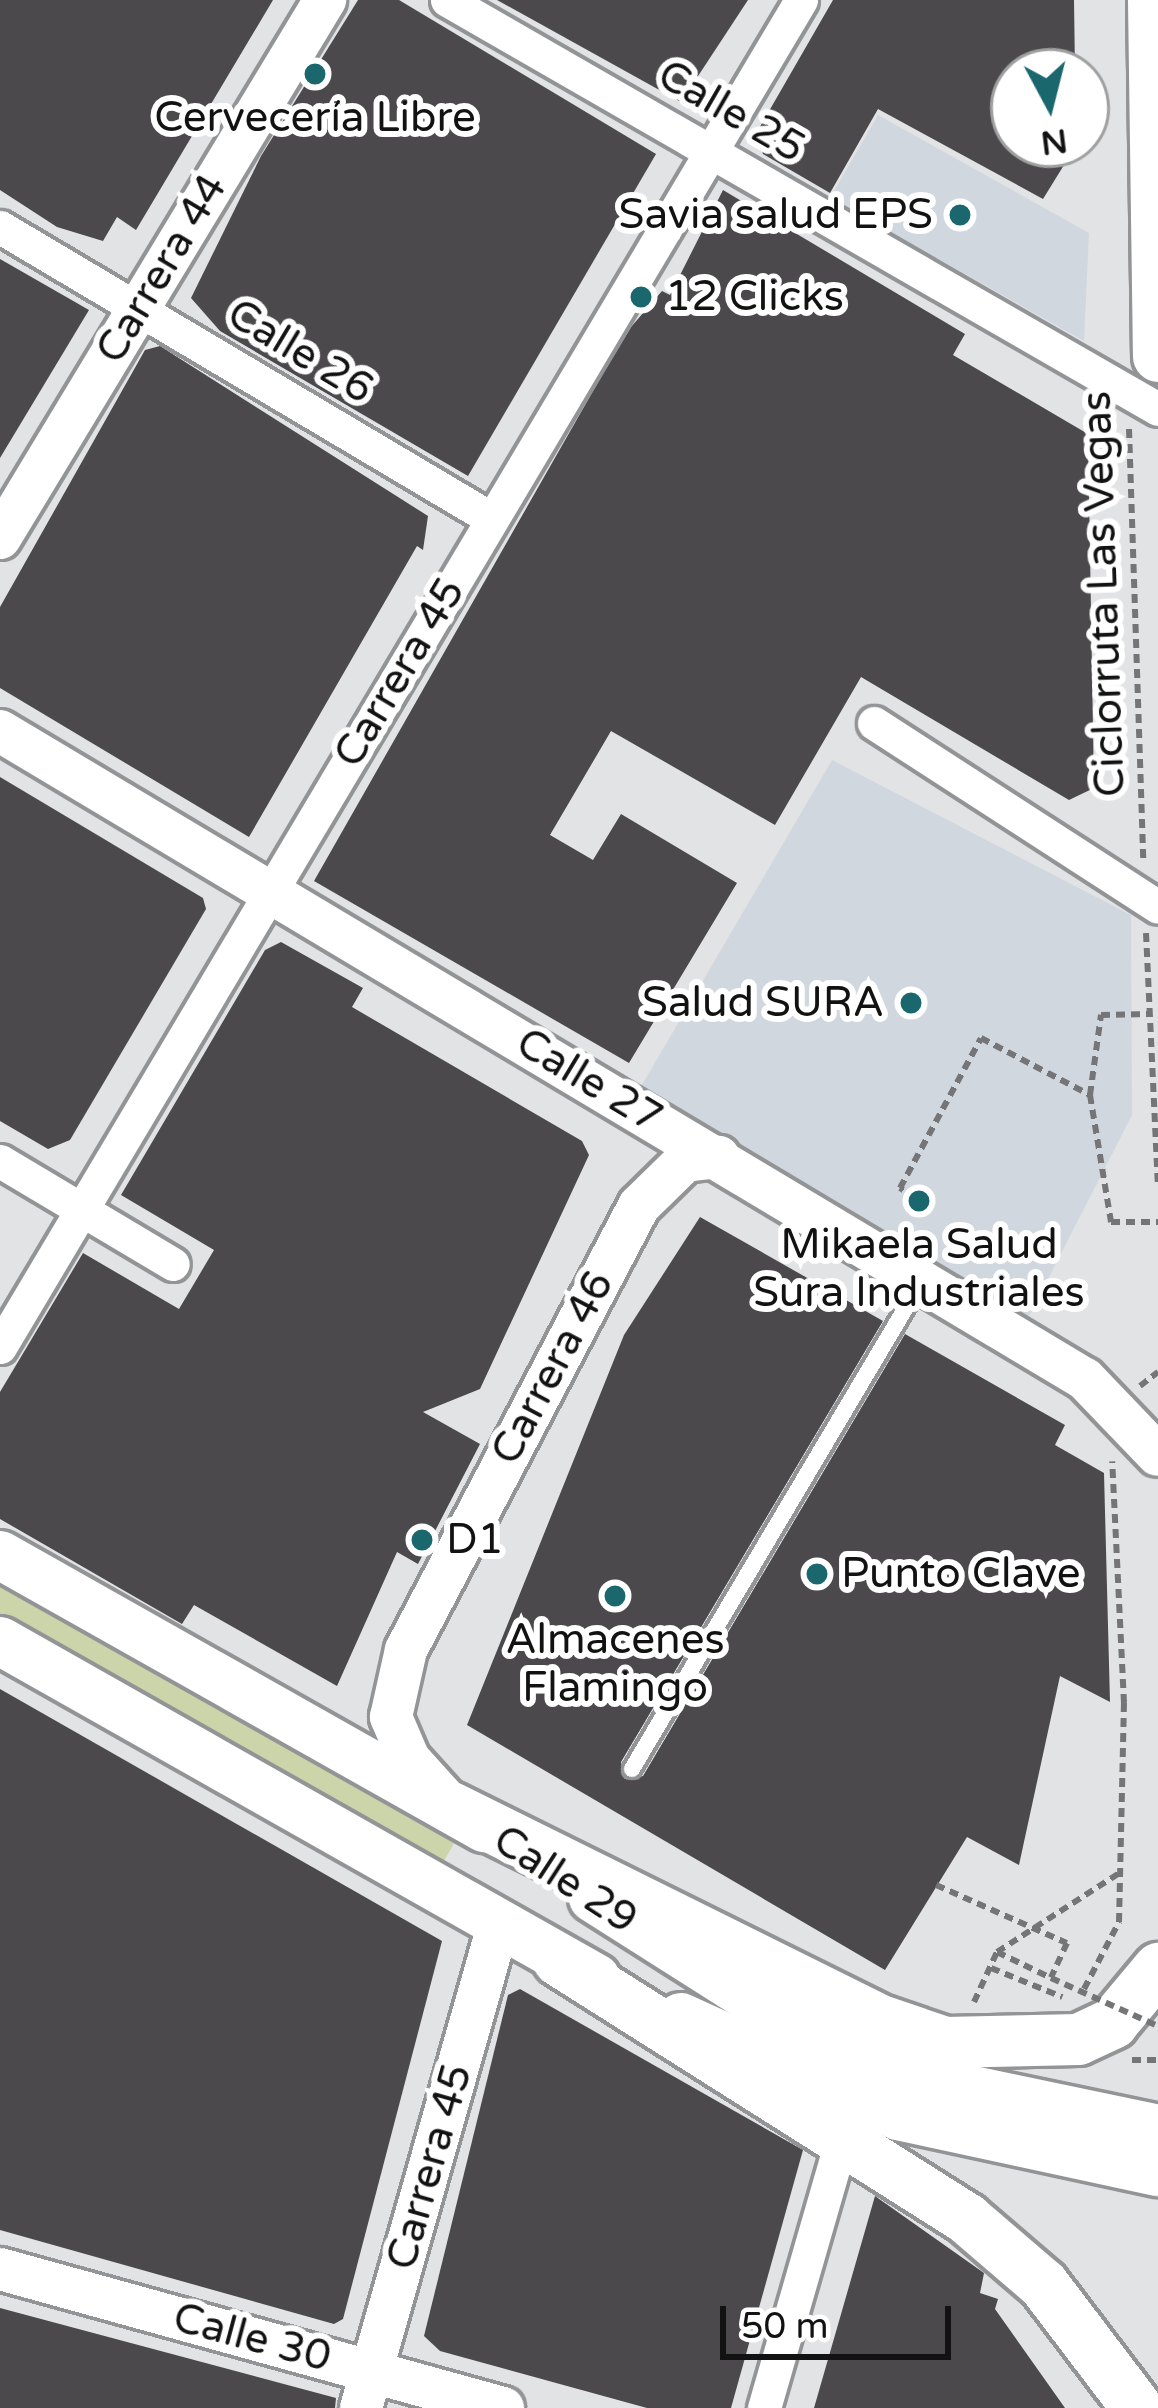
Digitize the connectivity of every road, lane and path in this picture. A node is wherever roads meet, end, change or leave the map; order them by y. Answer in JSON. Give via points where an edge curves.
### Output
{"nodes":[{"id":1,"x":325,"y":0,"type":"edge"},
{"id":2,"x":447,"y":0,"type":"edge"},
{"id":3,"x":801,"y":0,"type":"edge"},
{"id":4,"x":1153,"y":0,"type":"edge"},
{"id":5,"x":710,"y":152,"type":"junction"},
{"id":6,"x":0,"y":227,"type":"edge"},
{"id":7,"x":139,"y":308,"type":"junction"},
{"id":8,"x":1143,"y":374,"type":"edge"},
{"id":9,"x":1158,"y":409,"type":"edge"},
{"id":10,"x":492,"y":519,"type":"junction"},
{"id":11,"x":0,"y":538,"type":"edge"},
{"id":12,"x":874,"y":723,"type":"dead end"},
{"id":13,"x":0,"y":731,"type":"edge"},
{"id":14,"x":1142,"y":808,"type":"junction"},
{"id":15,"x":1158,"y":808,"type":"edge"},
{"id":16,"x":271,"y":891,"type":"junction"},
{"id":17,"x":1151,"y":903,"type":"edge"},
{"id":18,"x":1150,"y":1014,"type":"junction"},
{"id":19,"x":1090,"y":1095,"type":"junction"},
{"id":20,"x":718,"y":1157,"type":"junction"},
{"id":21,"x":0,"y":1161,"type":"edge"},
{"id":22,"x":1158,"y":1186,"type":"edge"},
{"id":23,"x":916,"y":1198,"type":"dead end"},
{"id":24,"x":81,"y":1210,"type":"junction"},
{"id":25,"x":1158,"y":1222,"type":"edge"},
{"id":26,"x":173,"y":1264,"type":"dead end"},
{"id":27,"x":922,"y":1281,"type":"junction"},
{"id":28,"x":0,"y":1346,"type":"edge"},
{"id":29,"x":1102,"y":1439,"type":"dead end"},
{"id":30,"x":1158,"y":1456,"type":"edge"},
{"id":31,"x":0,"y":1555,"type":"edge"},
{"id":32,"x":0,"y":1641,"type":"edge"},
{"id":33,"x":632,"y":1768,"type":"dead end"},
{"id":34,"x":452,"y":1807,"type":"junction"},
{"id":35,"x":1121,"y":1872,"type":"junction"},
{"id":36,"x":936,"y":1885,"type":"dead end"},
{"id":37,"x":498,"y":1926,"type":"junction"},
{"id":38,"x":558,"y":1960,"type":"junction"},
{"id":39,"x":990,"y":1967,"type":"dead end"},
{"id":40,"x":1158,"y":1968,"type":"edge"},
{"id":41,"x":1048,"y":1977,"type":"junction"},
{"id":42,"x":1158,"y":2026,"type":"edge"},
{"id":43,"x":795,"y":2049,"type":"junction"},
{"id":44,"x":1158,"y":2129,"type":"edge"},
{"id":45,"x":841,"y":2141,"type":"junction"},
{"id":46,"x":1158,"y":2172,"type":"edge"},
{"id":47,"x":0,"y":2269,"type":"edge"},
{"id":48,"x":366,"y":2390,"type":"edge"},
{"id":49,"x":503,"y":2408,"type":"edge"},
{"id":50,"x":764,"y":2408,"type":"edge"},
{"id":51,"x":1137,"y":2408,"type":"edge"}],
"edges":[{"from":1,"to":7,"type":"street","name":"Carrera 44"},
{"from":2,"to":5,"type":"street","name":"Calle 25"},
{"from":3,"to":5,"type":"street","name":"Carrera 45"},
{"from":4,"to":8,"type":"main road"},
{"from":5,"to":8,"type":"street","name":"Calle 25"},
{"from":5,"to":10,"type":"street","name":"Carrera 45"},
{"from":6,"to":7,"type":"street","name":"Calle 26"},
{"from":7,"to":10,"type":"street","name":"Calle 26"},
{"from":7,"to":11,"type":"street","name":"Carrera 44"},
{"from":8,"to":9,"type":"street","name":"Calle 25"},
{"from":8,"to":14,"type":"path","name":"Ciclorruta Las Vegas"},
{"from":10,"to":16,"type":"street","name":"Carrera 45"},
{"from":12,"to":17,"type":"street"},
{"from":13,"to":16,"type":"street","name":"Calle 27"},
{"from":14,"to":15,"type":"path"},
{"from":14,"to":17,"type":"path","name":"Ciclorruta Las Vegas"},
{"from":16,"to":20,"type":"street","name":"Calle 27"},
{"from":16,"to":24,"type":"street","name":"Carrera 45"},
{"from":17,"to":18,"type":"path","name":"Ciclorruta Las Vegas"},
{"from":18,"to":19,"type":"path","via":[[1101,1015]]},
{"from":18,"to":22,"type":"path","name":"Ciclorruta Las Vegas"},
{"from":19,"to":23,"type":"path","via":[[981,1038],[900,1188]]},
{"from":19,"to":25,"type":"path","via":[[1111,1222]]},
{"from":20,"to":27,"type":"street","name":"Calle 27"},
{"from":20,"to":34,"type":"street","name":"Carrera 46","via":[[686,1161],[639,1206],[406,1650],[391,1717],[410,1759]]},
{"from":21,"to":24,"type":"street"},
{"from":24,"to":26,"type":"street"},
{"from":24,"to":28,"type":"street","name":"Carrera 45"},
{"from":27,"to":30,"type":"street","name":"Calle 27","via":[[1085,1379]]},
{"from":27,"to":33,"type":"lane"},
{"from":29,"to":35,"type":"path","via":[[1119,1477]]},
{"from":31,"to":34,"type":"main road","name":"Calle 29"},
{"from":32,"to":37,"type":"main road","name":"Calle 29"},
{"from":34,"to":40,"type":"main road","via":[[883,2021],[945,2042],[1078,2039],[1112,2023]]},
{"from":34,"to":43,"type":"main road","name":"Calle 29"},
{"from":35,"to":39,"type":"path","via":[[1119,1922],[1076,2002]]},
{"from":35,"to":41,"type":"path","via":[[997,1952]]},
{"from":36,"to":41,"type":"path","bridge":true,"via":[[1067,1943]]},
{"from":37,"to":38,"type":"main road","name":"Calle 29"},
{"from":37,"to":48,"type":"street","name":"Carrera 45"},
{"from":38,"to":43,"type":"main road","name":"Calle 29"},
{"from":38,"to":45,"type":"main road"},
{"from":41,"to":42,"type":"path","bridge":true},
{"from":43,"to":44,"type":"main road","name":"Calle 29","via":[[946,2090]]},
{"from":43,"to":46,"type":"main road","name":"Calle 29","via":[[949,2131]]},
{"from":45,"to":50,"type":"street"},
{"from":45,"to":51,"type":"main road","via":[[1011,2256],[1086,2333]]},
{"from":47,"to":48,"type":"street","name":"Calle 30"},
{"from":48,"to":49,"type":"street","name":"Calle 30"}]}
